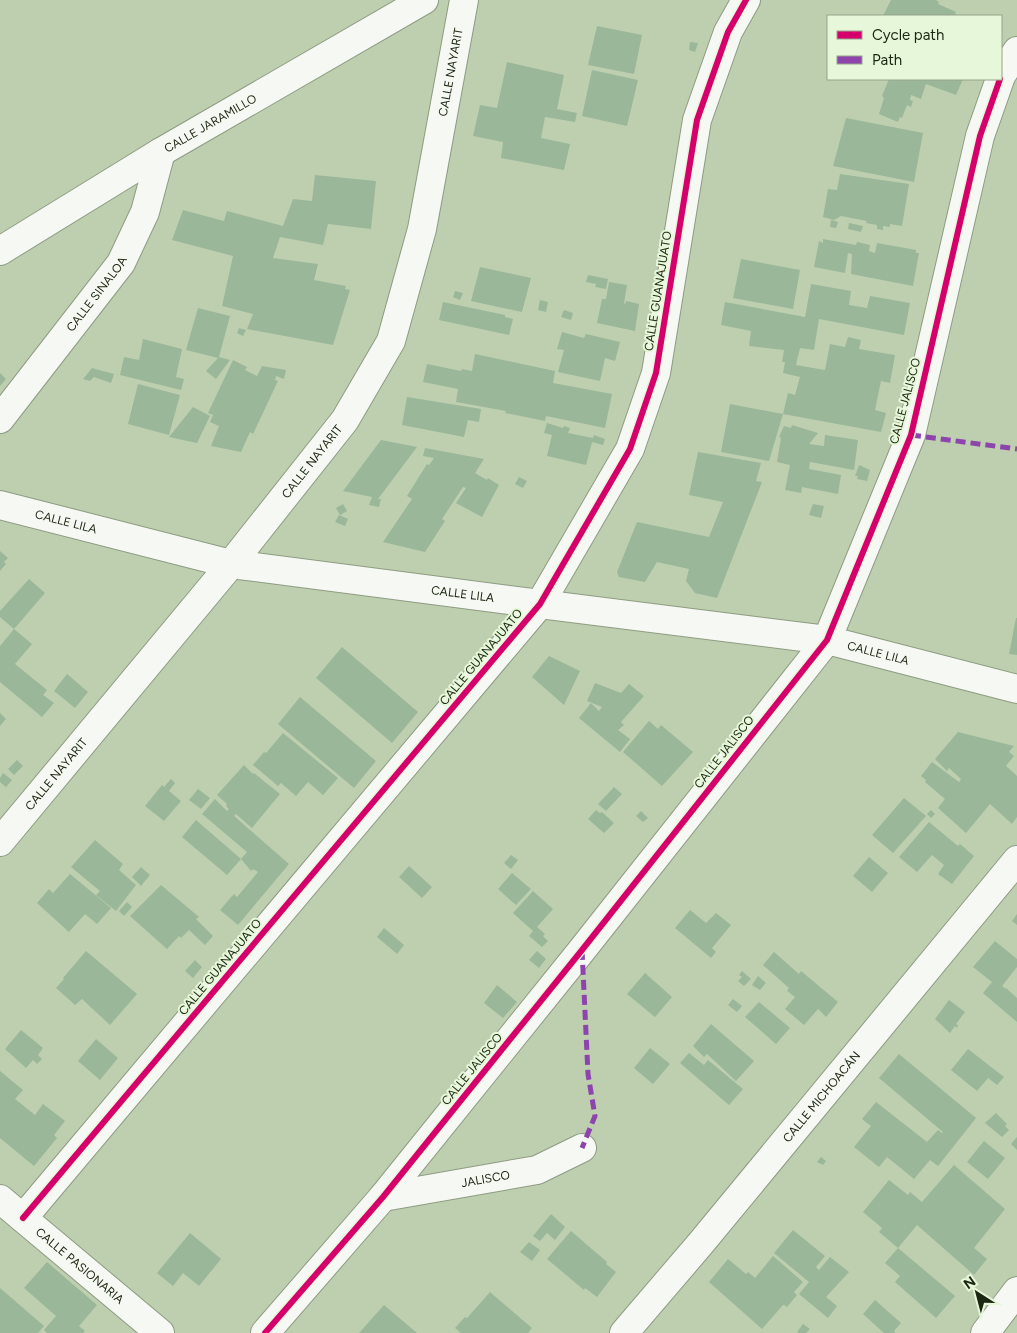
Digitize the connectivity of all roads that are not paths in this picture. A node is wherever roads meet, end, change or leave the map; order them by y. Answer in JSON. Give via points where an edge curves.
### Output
{"nodes":[{"id":1,"x":424,"y":0,"type":"edge"},
{"id":2,"x":464,"y":0,"type":"edge"},
{"id":3,"x":746,"y":0,"type":"edge"},
{"id":4,"x":1017,"y":50,"type":"edge"},
{"id":5,"x":1002,"y":74,"type":"edge"},
{"id":6,"x":999,"y":80,"type":"edge"},
{"id":7,"x":161,"y":152,"type":"junction"},
{"id":8,"x":0,"y":251,"type":"edge"},
{"id":9,"x":0,"y":419,"type":"edge"},
{"id":10,"x":0,"y":505,"type":"edge"},
{"id":11,"x":231,"y":564,"type":"junction"},
{"id":12,"x":540,"y":604,"type":"junction"},
{"id":13,"x":827,"y":640,"type":"junction"},
{"id":14,"x":1017,"y":689,"type":"edge"},
{"id":15,"x":0,"y":842,"type":"edge"},
{"id":16,"x":1017,"y":860,"type":"edge"},
{"id":17,"x":582,"y":1148,"type":"dead end"},
{"id":18,"x":383,"y":1197,"type":"junction"},
{"id":19,"x":0,"y":1199,"type":"edge"},
{"id":20,"x":23,"y":1218,"type":"junction"},
{"id":21,"x":1017,"y":1291,"type":"edge"},
{"id":22,"x":160,"y":1333,"type":"edge"},
{"id":23,"x":265,"y":1333,"type":"edge"},
{"id":24,"x":624,"y":1333,"type":"edge"},
{"id":25,"x":985,"y":1333,"type":"edge"}],
"edges":[{"from":1,"to":7,"type":"street","name":"CALLE JARAMILLO"},
{"from":2,"to":11,"type":"street","name":"CALLE NAYARIT","via":[[422,229],[391,341],[345,420]]},
{"from":3,"to":12,"type":"street","name":"CALLE GUANAJUATO","via":[[728,32],[697,120],[656,373],[630,449]]},
{"from":4,"to":5,"type":"street","name":"CALLE JALISCO"},
{"from":6,"to":13,"type":"street","name":"CALLE JALISCO","via":[[980,136],[910,435]]},
{"from":7,"to":8,"type":"street","name":"CALLE JARAMILLO"},
{"from":7,"to":9,"type":"street","name":"CALLE SINALOA","via":[[145,212],[120,263]]},
{"from":10,"to":11,"type":"street","name":"CALLE LILA"},
{"from":11,"to":12,"type":"street","name":"CALLE LILA"},
{"from":11,"to":15,"type":"street","name":"CALLE NAYARIT"},
{"from":12,"to":13,"type":"street","name":"CALLE LILA"},
{"from":12,"to":20,"type":"street","name":"CALLE GUANAJUATO"},
{"from":13,"to":14,"type":"street","name":"CALLE LILA"},
{"from":13,"to":18,"type":"street","name":"CALLE JALISCO"},
{"from":16,"to":24,"type":"street","name":"CALLE MICHOACÁN"},
{"from":17,"to":18,"type":"street","name":"JALISCO","via":[[537,1170]]},
{"from":18,"to":23,"type":"street","name":"CALLE JALISCO"},
{"from":19,"to":20,"type":"street","name":"CALLE PASIONARIA"},
{"from":20,"to":22,"type":"street","name":"CALLE PASIONARIA"},
{"from":21,"to":25,"type":"street"}]}
